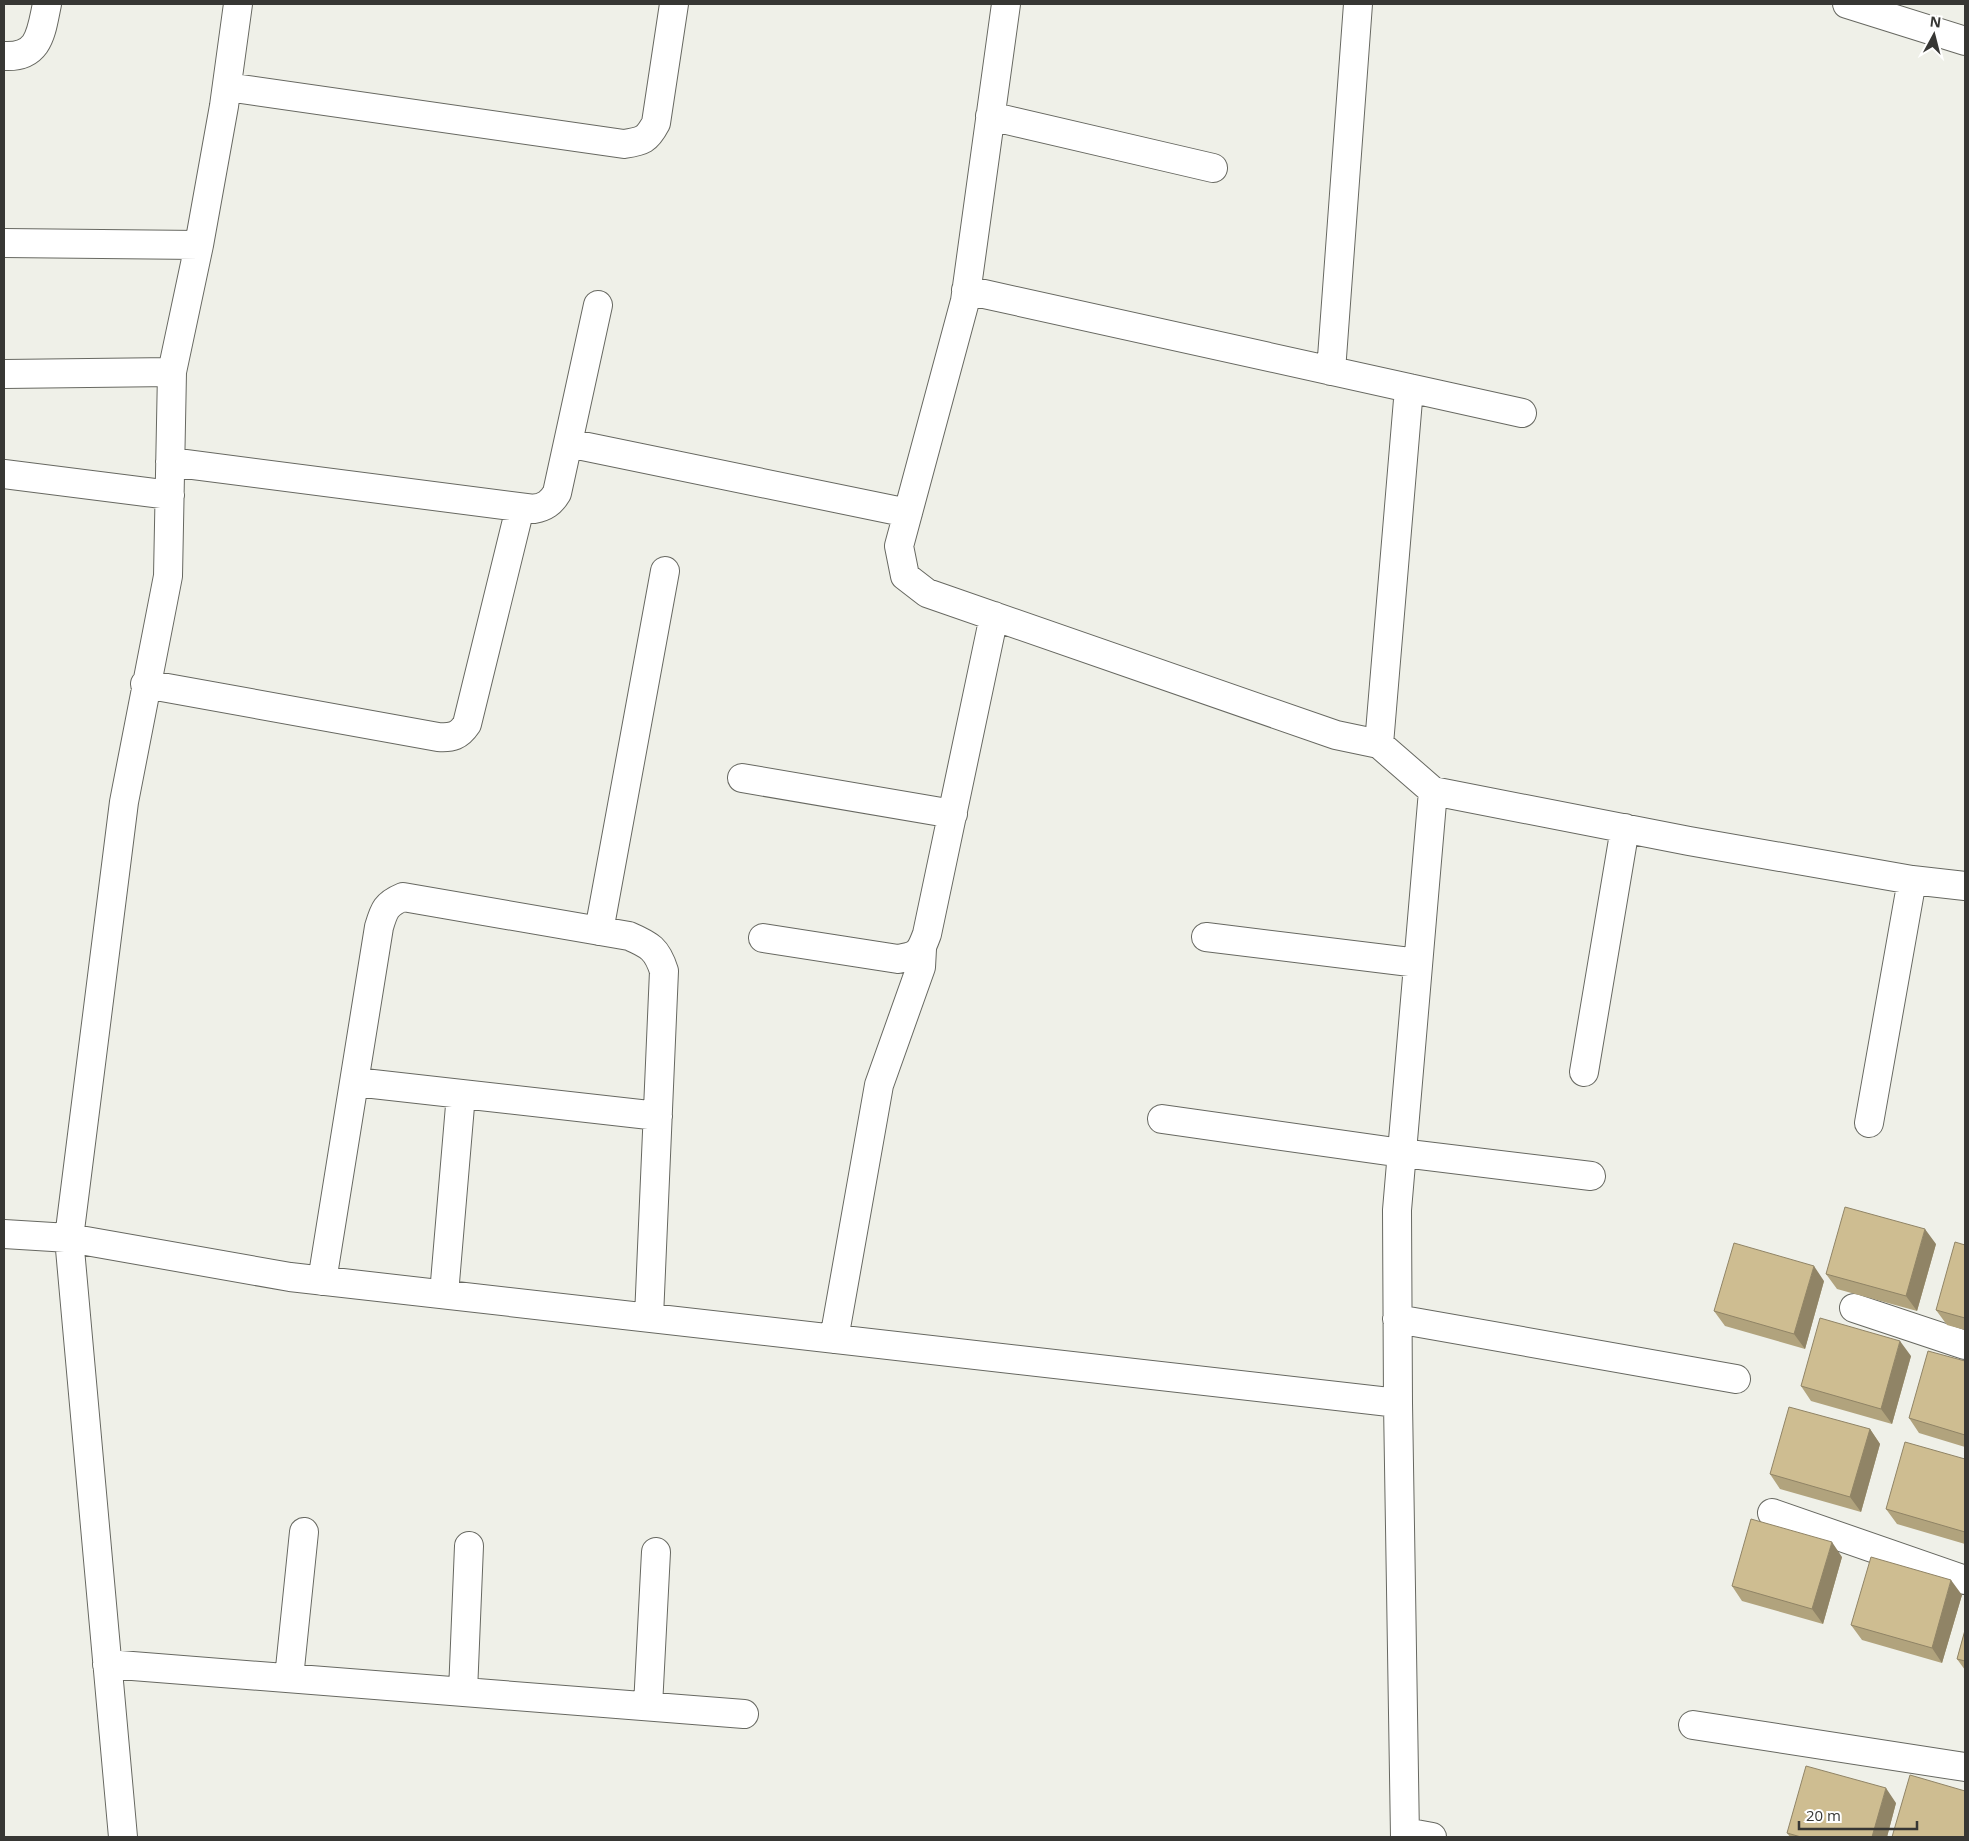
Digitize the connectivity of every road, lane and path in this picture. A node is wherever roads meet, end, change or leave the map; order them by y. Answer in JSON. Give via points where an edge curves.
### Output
{"nodes":[{"id":1,"x":47,"y":4,"type":"edge"},
{"id":2,"x":238,"y":4,"type":"edge"},
{"id":3,"x":674,"y":4,"type":"edge"},
{"id":4,"x":1006,"y":4,"type":"edge"},
{"id":5,"x":1358,"y":4,"type":"edge"},
{"id":6,"x":1847,"y":4,"type":"edge"},
{"id":7,"x":1965,"y":42,"type":"edge"},
{"id":8,"x":4,"y":56,"type":"edge"},
{"id":9,"x":226,"y":87,"type":"junction"},
{"id":10,"x":990,"y":116,"type":"junction"},
{"id":11,"x":1213,"y":168,"type":"dead end"},
{"id":12,"x":4,"y":243,"type":"edge"},
{"id":13,"x":199,"y":245,"type":"junction"},
{"id":14,"x":966,"y":290,"type":"junction"},
{"id":15,"x":598,"y":305,"type":"dead end"},
{"id":16,"x":1331,"y":371,"type":"junction"},
{"id":17,"x":172,"y":372,"type":"junction"},
{"id":18,"x":4,"y":374,"type":"edge"},
{"id":19,"x":1409,"y":388,"type":"junction"},
{"id":20,"x":1522,"y":413,"type":"dead end"},
{"id":21,"x":568,"y":443,"type":"junction"},
{"id":22,"x":170,"y":462,"type":"junction"},
{"id":23,"x":4,"y":474,"type":"edge"},
{"id":24,"x":170,"y":495,"type":"junction"},
{"id":25,"x":520,"y":508,"type":"junction"},
{"id":26,"x":908,"y":513,"type":"junction"},
{"id":27,"x":665,"y":571,"type":"dead end"},
{"id":28,"x":994,"y":616,"type":"junction"},
{"id":29,"x":145,"y":684,"type":"junction"},
{"id":30,"x":1379,"y":744,"type":"junction"},
{"id":31,"x":742,"y":778,"type":"dead end"},
{"id":32,"x":1433,"y":791,"type":"junction"},
{"id":33,"x":953,"y":814,"type":"junction"},
{"id":34,"x":1625,"y":828,"type":"junction"},
{"id":35,"x":1912,"y":880,"type":"junction"},
{"id":36,"x":1965,"y":886,"type":"edge"},
{"id":37,"x":599,"y":931,"type":"junction"},
{"id":38,"x":1206,"y":937,"type":"dead end"},
{"id":39,"x":763,"y":938,"type":"dead end"},
{"id":40,"x":922,"y":949,"type":"junction"},
{"id":41,"x":1418,"y":962,"type":"junction"},
{"id":42,"x":1584,"y":1072,"type":"dead end"},
{"id":43,"x":354,"y":1082,"type":"junction"},
{"id":44,"x":461,"y":1094,"type":"junction"},
{"id":45,"x":658,"y":1116,"type":"junction"},
{"id":46,"x":1162,"y":1119,"type":"dead end"},
{"id":47,"x":1869,"y":1122,"type":"dead end"},
{"id":48,"x":1402,"y":1153,"type":"junction"},
{"id":49,"x":1591,"y":1176,"type":"dead end"},
{"id":50,"x":4,"y":1234,"type":"edge"},
{"id":51,"x":69,"y":1238,"type":"junction"},
{"id":52,"x":322,"y":1280,"type":"junction"},
{"id":53,"x":444,"y":1294,"type":"junction"},
{"id":54,"x":1854,"y":1308,"type":"dead end"},
{"id":55,"x":649,"y":1317,"type":"junction"},
{"id":56,"x":1397,"y":1319,"type":"junction"},
{"id":57,"x":834,"y":1339,"type":"junction"},
{"id":58,"x":1965,"y":1345,"type":"edge"},
{"id":59,"x":1736,"y":1379,"type":"dead end"},
{"id":60,"x":1398,"y":1403,"type":"junction"},
{"id":61,"x":1772,"y":1513,"type":"dead end"},
{"id":62,"x":304,"y":1532,"type":"dead end"},
{"id":63,"x":469,"y":1546,"type":"dead end"},
{"id":64,"x":656,"y":1552,"type":"dead end"},
{"id":65,"x":1965,"y":1580,"type":"edge"},
{"id":66,"x":107,"y":1664,"type":"junction"},
{"id":67,"x":289,"y":1678,"type":"junction"},
{"id":68,"x":464,"y":1692,"type":"junction"},
{"id":69,"x":648,"y":1706,"type":"junction"},
{"id":70,"x":744,"y":1714,"type":"dead end"},
{"id":71,"x":1693,"y":1726,"type":"dead end"},
{"id":72,"x":1965,"y":1767,"type":"edge"},
{"id":73,"x":1405,"y":1835,"type":"edge"},
{"id":74,"x":123,"y":1837,"type":"edge"},
{"id":75,"x":1432,"y":1837,"type":"edge"}],
"edges":[{"from":1,"to":8,"type":"street","via":[[42,32],[34,45],[25,54]]},
{"from":2,"to":9,"type":"street"},
{"from":3,"to":9,"type":"street","via":[[656,123],[641,141],[624,144]]},
{"from":4,"to":10,"type":"street"},
{"from":5,"to":16,"type":"street"},
{"from":6,"to":7,"type":"street"},
{"from":9,"to":13,"type":"street"},
{"from":10,"to":11,"type":"street"},
{"from":10,"to":14,"type":"street"},
{"from":12,"to":13,"type":"street"},
{"from":13,"to":17,"type":"street"},
{"from":14,"to":16,"type":"street"},
{"from":14,"to":26,"type":"street"},
{"from":15,"to":21,"type":"street"},
{"from":16,"to":19,"type":"street"},
{"from":17,"to":18,"type":"street"},
{"from":17,"to":22,"type":"street"},
{"from":19,"to":20,"type":"street"},
{"from":19,"to":30,"type":"street"},
{"from":21,"to":25,"type":"street","via":[[557,493],[552,501],[544,507]]},
{"from":21,"to":26,"type":"street"},
{"from":22,"to":24,"type":"street"},
{"from":22,"to":25,"type":"street"},
{"from":23,"to":24,"type":"street"},
{"from":24,"to":29,"type":"street","via":[[168,576]]},
{"from":25,"to":29,"type":"street","via":[[467,724],[460,734],[438,737]]},
{"from":26,"to":28,"type":"street","via":[[899,546],[905,576],[927,593]]},
{"from":27,"to":37,"type":"street"},
{"from":28,"to":30,"type":"street","via":[[1336,735]]},
{"from":28,"to":33,"type":"street"},
{"from":29,"to":51,"type":"street","via":[[124,802]]},
{"from":30,"to":32,"type":"street"},
{"from":31,"to":33,"type":"street"},
{"from":32,"to":34,"type":"street"},
{"from":32,"to":41,"type":"street"},
{"from":33,"to":40,"type":"street"},
{"from":34,"to":35,"type":"street"},
{"from":34,"to":42,"type":"street"},
{"from":35,"to":36,"type":"street"},
{"from":35,"to":47,"type":"street"},
{"from":37,"to":43,"type":"street","via":[[403,897],[391,902],[379,927]]},
{"from":37,"to":45,"type":"street","via":[[629,936],[644,943],[659,956],[664,971]]},
{"from":38,"to":41,"type":"street"},
{"from":39,"to":40,"type":"street","via":[[898,959],[913,957]]},
{"from":40,"to":57,"type":"street","via":[[921,967],[879,1085]]},
{"from":41,"to":48,"type":"street"},
{"from":43,"to":44,"type":"street"},
{"from":43,"to":52,"type":"street"},
{"from":44,"to":45,"type":"street"},
{"from":44,"to":53,"type":"street"},
{"from":45,"to":55,"type":"street"},
{"from":46,"to":48,"type":"street"},
{"from":48,"to":49,"type":"street"},
{"from":48,"to":56,"type":"street","via":[[1396,1210]]},
{"from":50,"to":51,"type":"street"},
{"from":51,"to":52,"type":"street"},
{"from":51,"to":66,"type":"street"},
{"from":52,"to":53,"type":"street"},
{"from":53,"to":55,"type":"street"},
{"from":54,"to":58,"type":"street"},
{"from":55,"to":57,"type":"street"},
{"from":56,"to":59,"type":"street"},
{"from":56,"to":60,"type":"street"},
{"from":57,"to":60,"type":"street"},
{"from":60,"to":73,"type":"street"},
{"from":61,"to":65,"type":"street"},
{"from":62,"to":67,"type":"street"},
{"from":63,"to":68,"type":"street"},
{"from":64,"to":69,"type":"street"},
{"from":66,"to":67,"type":"street"},
{"from":66,"to":74,"type":"street"},
{"from":67,"to":68,"type":"street"},
{"from":68,"to":69,"type":"street"},
{"from":69,"to":70,"type":"street"},
{"from":71,"to":72,"type":"street"},
{"from":73,"to":75,"type":"street"}]}
